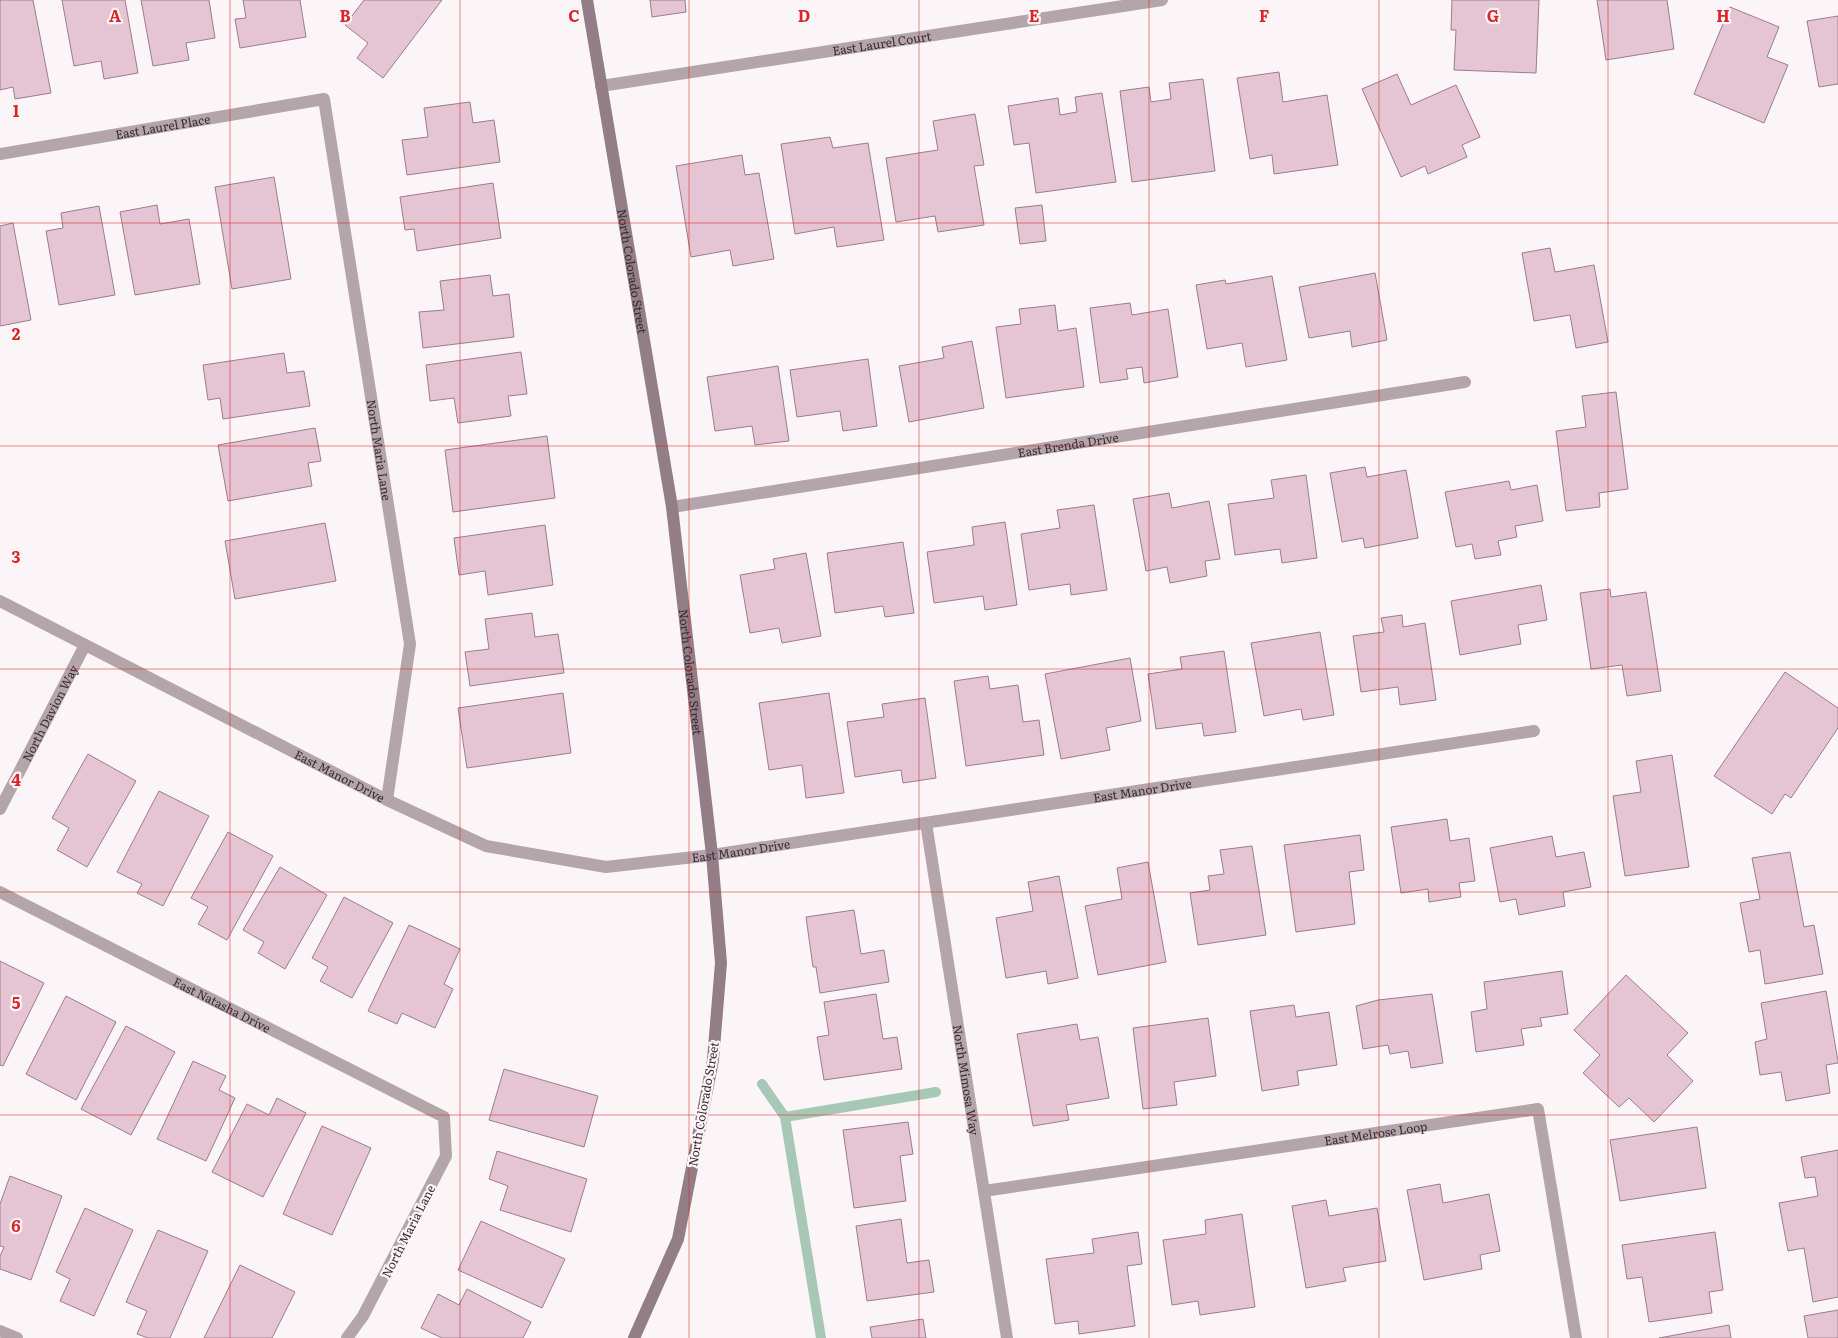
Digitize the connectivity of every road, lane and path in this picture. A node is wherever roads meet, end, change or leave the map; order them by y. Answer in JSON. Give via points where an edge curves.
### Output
{"nodes":[{"id":1,"x":587,"y":0,"type":"edge"},
{"id":2,"x":1162,"y":0,"type":"edge"},
{"id":3,"x":601,"y":86,"type":"junction"},
{"id":4,"x":324,"y":99,"type":"joint"},
{"id":5,"x":0,"y":154,"type":"edge"},
{"id":6,"x":1465,"y":382,"type":"dead end"},
{"id":7,"x":672,"y":507,"type":"junction"},
{"id":8,"x":0,"y":602,"type":"edge"},
{"id":9,"x":85,"y":645,"type":"junction"},
{"id":10,"x":1534,"y":731,"type":"dead end"},
{"id":11,"x":387,"y":800,"type":"junction"},
{"id":12,"x":0,"y":809,"type":"edge"},
{"id":13,"x":926,"y":823,"type":"junction"},
{"id":14,"x":712,"y":855,"type":"junction"},
{"id":15,"x":0,"y":892,"type":"edge"},
{"id":16,"x":444,"y":1118,"type":"joint"},
{"id":17,"x":984,"y":1191,"type":"junction"},
{"id":18,"x":0,"y":1331,"type":"edge"},
{"id":19,"x":17,"y":1338,"type":"edge"},
{"id":20,"x":347,"y":1338,"type":"edge"},
{"id":21,"x":634,"y":1338,"type":"edge"},
{"id":22,"x":1008,"y":1338,"type":"edge"},
{"id":23,"x":1576,"y":1338,"type":"edge"}],
"edges":[{"from":1,"to":3,"type":"street","name":"North Colorado Street"},
{"from":2,"to":3,"type":"street","name":"East Laurel Court"},
{"from":3,"to":7,"type":"street","name":"North Colorado Street"},
{"from":4,"to":5,"type":"street","name":"East Laurel Place"},
{"from":4,"to":11,"type":"street","name":"North Maria Lane","via":[[410,644]]},
{"from":6,"to":7,"type":"street","name":"East Brenda Drive"},
{"from":7,"to":14,"type":"street","name":"North Colorado Street"},
{"from":8,"to":9,"type":"street","name":"East Manor Drive"},
{"from":9,"to":11,"type":"street","name":"East Manor Drive"},
{"from":9,"to":12,"type":"street","name":"North Davion Way"},
{"from":10,"to":13,"type":"street","name":"East Manor Drive"},
{"from":11,"to":14,"type":"street","name":"East Manor Drive","via":[[486,846],[606,866]]},
{"from":13,"to":14,"type":"street","name":"East Manor Drive"},
{"from":13,"to":17,"type":"street","name":"North Mimosa Way"},
{"from":14,"to":21,"type":"street","name":"North Colorado Street","via":[[722,963],[713,1060],[678,1239]]},
{"from":15,"to":16,"type":"street","name":"East Natasha Drive"},
{"from":16,"to":20,"type":"street","name":"North Maria Lane","via":[[446,1156],[363,1316]]},
{"from":17,"to":22,"type":"street","name":"North Mimosa Way"},
{"from":17,"to":23,"type":"street","name":"East Melrose Loop","via":[[1538,1110]]},
{"from":18,"to":19,"type":"street"}]}
